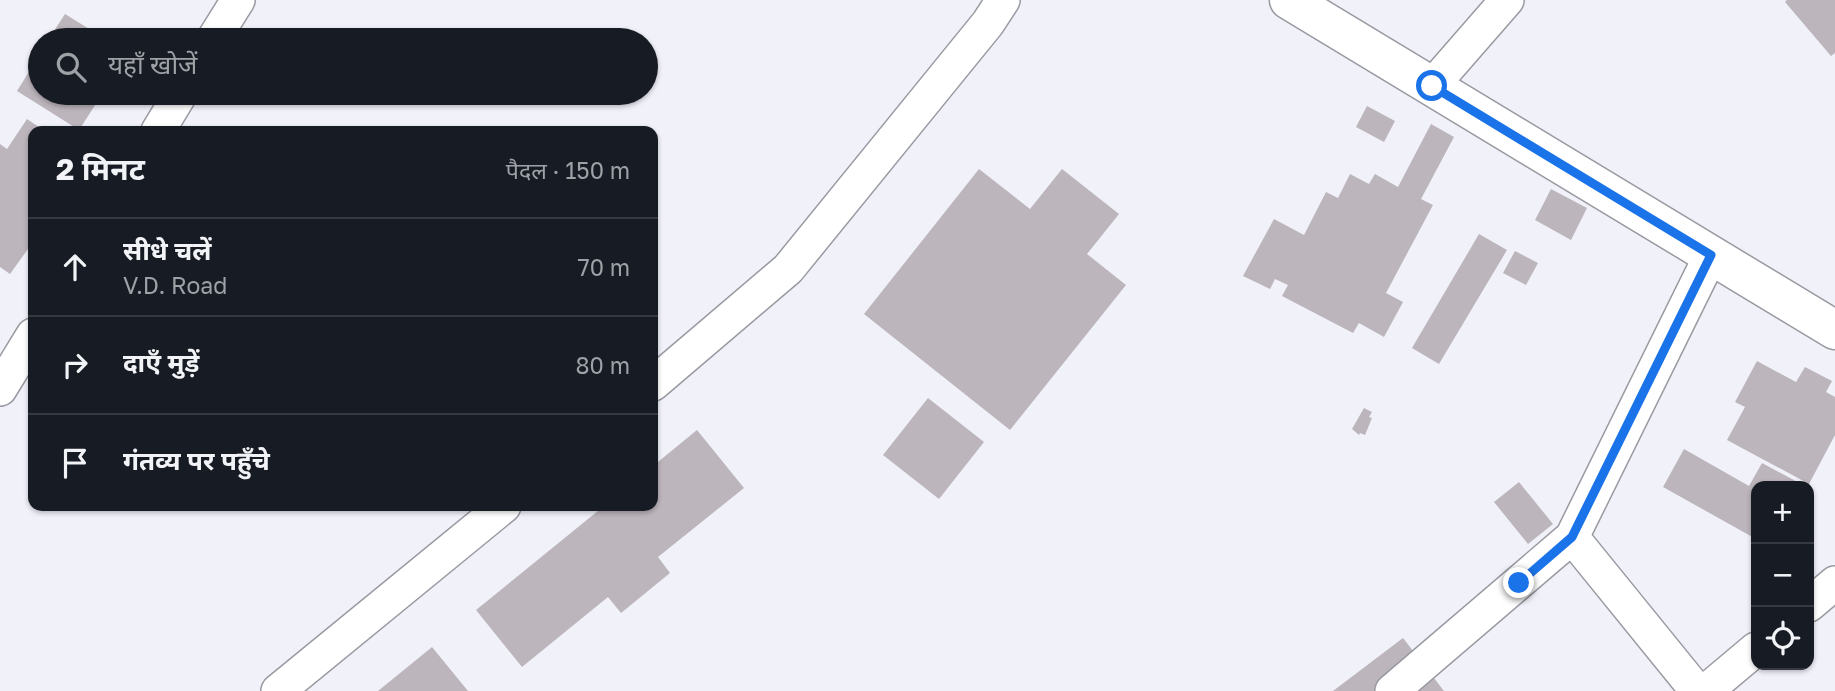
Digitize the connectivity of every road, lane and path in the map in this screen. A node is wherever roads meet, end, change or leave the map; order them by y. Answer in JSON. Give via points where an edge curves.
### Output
{"nodes":[{"id":1,"x":238,"y":0,"type":"edge"},
{"id":2,"x":1003,"y":0,"type":"edge"},
{"id":3,"x":1289,"y":0,"type":"edge"},
{"id":4,"x":1507,"y":0,"type":"edge"},
{"id":5,"x":220,"y":28,"type":"edge"},
{"id":6,"x":1432,"y":86,"type":"junction"},
{"id":7,"x":174,"y":105,"type":"edge"},
{"id":8,"x":161,"y":126,"type":"edge"},
{"id":9,"x":1711,"y":255,"type":"junction"},
{"id":10,"x":1835,"y":330,"type":"edge"},
{"id":11,"x":28,"y":343,"type":"edge"},
{"id":12,"x":658,"y":380,"type":"edge"},
{"id":13,"x":0,"y":389,"type":"edge"},
{"id":14,"x":499,"y":511,"type":"edge"},
{"id":15,"x":1572,"y":537,"type":"junction"},
{"id":16,"x":1835,"y":583,"type":"edge"},
{"id":17,"x":1814,"y":602,"type":"edge"},
{"id":18,"x":1751,"y":653,"type":"edge"},
{"id":19,"x":278,"y":691,"type":"edge"},
{"id":20,"x":1392,"y":691,"type":"edge"},
{"id":21,"x":1697,"y":691,"type":"edge"},
{"id":22,"x":1706,"y":691,"type":"edge"}],
"edges":[{"from":1,"to":5,"type":"street"},
{"from":2,"to":12,"type":"street","via":[[788,269]]},
{"from":3,"to":6,"type":"street"},
{"from":4,"to":6,"type":"street"},
{"from":6,"to":9,"type":"street"},
{"from":7,"to":8,"type":"street"},
{"from":9,"to":10,"type":"street"},
{"from":9,"to":15,"type":"street"},
{"from":11,"to":13,"type":"street"},
{"from":14,"to":19,"type":"street"},
{"from":15,"to":20,"type":"street"},
{"from":15,"to":21,"type":"street"},
{"from":16,"to":17,"type":"street"},
{"from":18,"to":22,"type":"street"}]}
